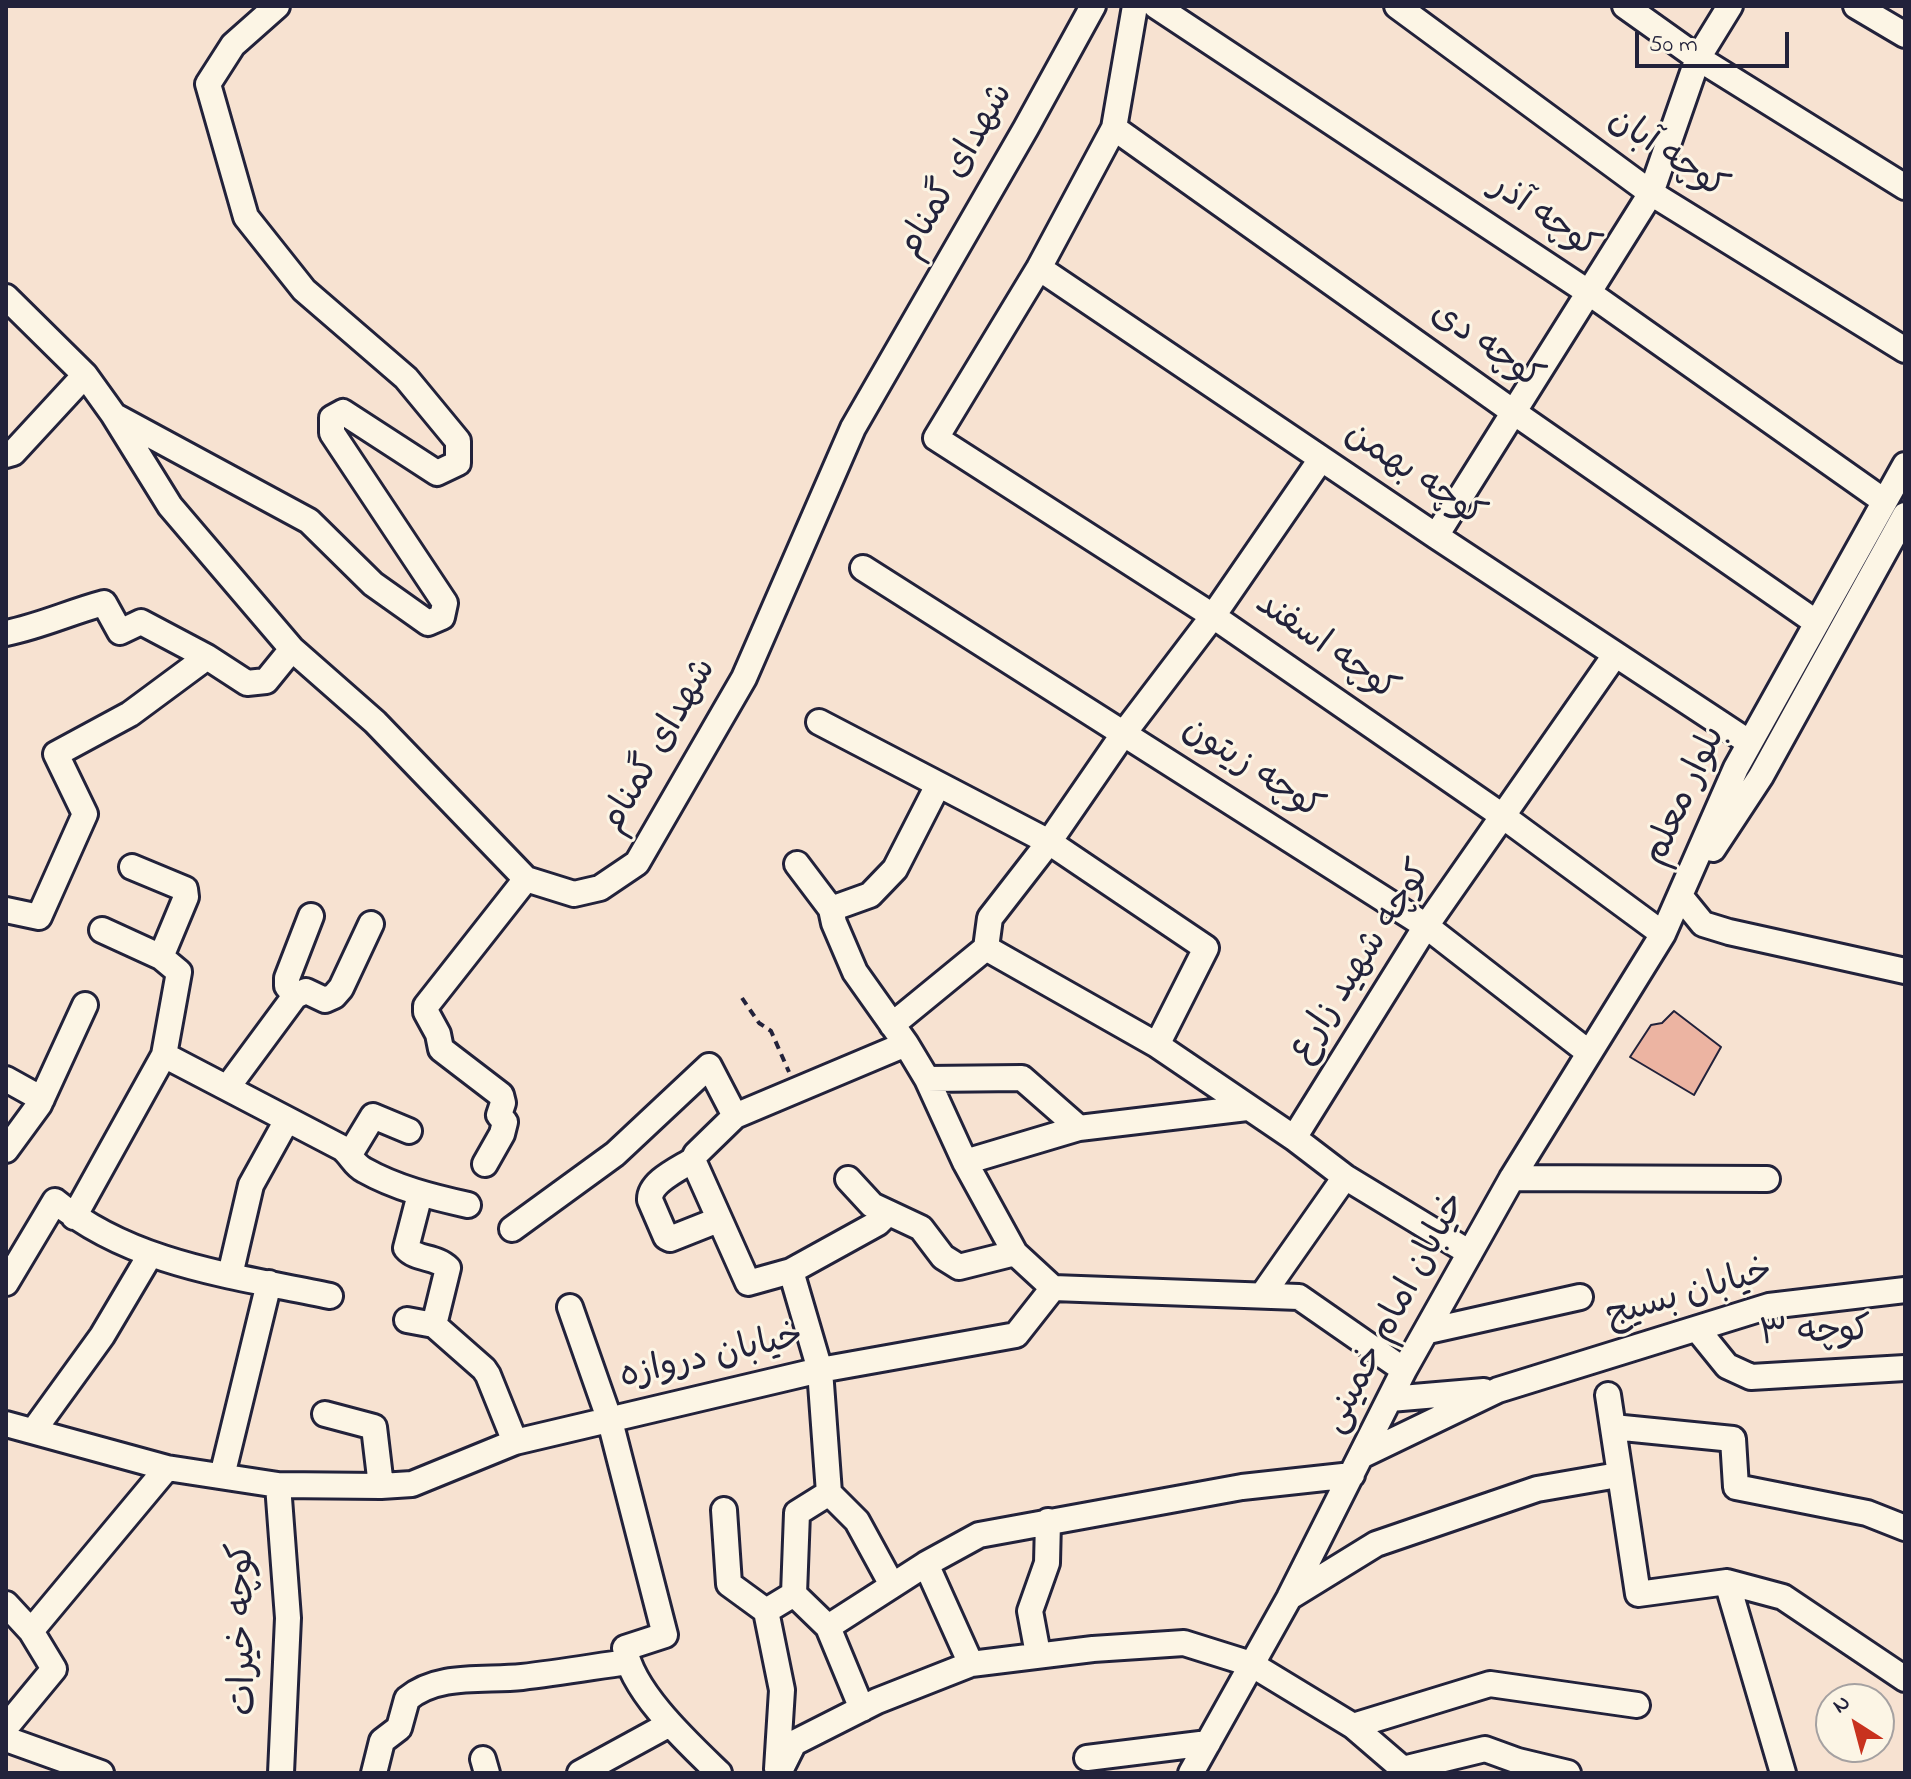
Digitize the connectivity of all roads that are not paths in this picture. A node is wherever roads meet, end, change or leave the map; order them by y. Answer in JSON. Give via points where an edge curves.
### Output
{"nodes":[{"id":1,"x":277,"y":6,"type":"edge"},
{"id":2,"x":1093,"y":6,"type":"edge"},
{"id":3,"x":1135,"y":6,"type":"edge"},
{"id":4,"x":1156,"y":6,"type":"edge"},
{"id":5,"x":1397,"y":6,"type":"edge"},
{"id":6,"x":1625,"y":6,"type":"edge"},
{"id":7,"x":1730,"y":6,"type":"edge"},
{"id":8,"x":1856,"y":6,"type":"edge"},
{"id":9,"x":1905,"y":35,"type":"edge"},
{"id":10,"x":1698,"y":58,"type":"junction"},
{"id":11,"x":1114,"y":128,"type":"junction"},
{"id":12,"x":1905,"y":187,"type":"edge"},
{"id":13,"x":1651,"y":193,"type":"junction"},
{"id":14,"x":1039,"y":268,"type":"junction"},
{"id":15,"x":1588,"y":292,"type":"junction"},
{"id":16,"x":6,"y":297,"type":"edge"},
{"id":17,"x":1905,"y":350,"type":"edge"},
{"id":18,"x":85,"y":375,"type":"junction"},
{"id":19,"x":1512,"y":411,"type":"junction"},
{"id":20,"x":113,"y":414,"type":"junction"},
{"id":21,"x":6,"y":455,"type":"edge"},
{"id":22,"x":1321,"y":459,"type":"junction"},
{"id":23,"x":1905,"y":465,"type":"edge"},
{"id":24,"x":1884,"y":501,"type":"junction"},
{"id":25,"x":1905,"y":515,"type":"edge"},
{"id":26,"x":1436,"y":536,"type":"junction"},
{"id":27,"x":863,"y":568,"type":"dead end"},
{"id":28,"x":1213,"y":616,"type":"junction"},
{"id":29,"x":1817,"y":623,"type":"junction"},
{"id":30,"x":6,"y":633,"type":"edge"},
{"id":31,"x":292,"y":649,"type":"junction"},
{"id":32,"x":1615,"y":655,"type":"junction"},
{"id":33,"x":207,"y":657,"type":"junction"},
{"id":34,"x":819,"y":722,"type":"dead end"},
{"id":35,"x":1124,"y":733,"type":"junction"},
{"id":36,"x":1750,"y":743,"type":"junction"},
{"id":37,"x":938,"y":785,"type":"junction"},
{"id":38,"x":1504,"y":817,"type":"junction"},
{"id":39,"x":1049,"y":842,"type":"junction"},
{"id":40,"x":797,"y":864,"type":"dead end"},
{"id":41,"x":132,"y":867,"type":"dead end"},
{"id":42,"x":526,"y":879,"type":"junction"},
{"id":43,"x":1681,"y":897,"type":"junction"},
{"id":44,"x":831,"y":909,"type":"junction"},
{"id":45,"x":6,"y":910,"type":"edge"},
{"id":46,"x":311,"y":916,"type":"dead end"},
{"id":47,"x":371,"y":924,"type":"dead end"},
{"id":48,"x":1426,"y":926,"type":"junction"},
{"id":49,"x":102,"y":930,"type":"dead end"},
{"id":50,"x":1663,"y":934,"type":"junction"},
{"id":51,"x":986,"y":948,"type":"junction"},
{"id":52,"x":161,"y":957,"type":"junction"},
{"id":53,"x":1905,"y":971,"type":"edge"},
{"id":54,"x":295,"y":996,"type":"junction"},
{"id":55,"x":85,"y":1005,"type":"dead end"},
{"id":56,"x":899,"y":1035,"type":"junction"},
{"id":57,"x":1157,"y":1045,"type":"junction"},
{"id":58,"x":1588,"y":1052,"type":"junction"},
{"id":59,"x":164,"y":1055,"type":"junction"},
{"id":60,"x":6,"y":1079,"type":"edge"},
{"id":61,"x":927,"y":1079,"type":"junction"},
{"id":62,"x":227,"y":1088,"type":"junction"},
{"id":63,"x":42,"y":1099,"type":"junction"},
{"id":64,"x":1247,"y":1108,"type":"junction"},
{"id":65,"x":735,"y":1116,"type":"junction"},
{"id":66,"x":287,"y":1120,"type":"junction"},
{"id":67,"x":1079,"y":1128,"type":"junction"},
{"id":68,"x":409,"y":1131,"type":"dead end"},
{"id":69,"x":1294,"y":1138,"type":"junction"},
{"id":70,"x":6,"y":1150,"type":"edge"},
{"id":71,"x":350,"y":1154,"type":"junction"},
{"id":72,"x":693,"y":1160,"type":"junction"},
{"id":73,"x":965,"y":1162,"type":"junction"},
{"id":74,"x":485,"y":1164,"type":"dead end"},
{"id":75,"x":1345,"y":1177,"type":"junction"},
{"id":76,"x":1512,"y":1178,"type":"junction"},
{"id":77,"x":848,"y":1179,"type":"dead end"},
{"id":78,"x":1767,"y":1179,"type":"dead end"},
{"id":79,"x":420,"y":1194,"type":"junction"},
{"id":80,"x":468,"y":1205,"type":"dead end"},
{"id":81,"x":884,"y":1211,"type":"junction"},
{"id":82,"x":74,"y":1217,"type":"junction"},
{"id":83,"x":718,"y":1220,"type":"junction"},
{"id":84,"x":512,"y":1229,"type":"dead end"},
{"id":85,"x":1015,"y":1253,"type":"junction"},
{"id":86,"x":1470,"y":1253,"type":"junction"},
{"id":87,"x":150,"y":1255,"type":"junction"},
{"id":88,"x":791,"y":1271,"type":"junction"},
{"id":89,"x":230,"y":1275,"type":"junction"},
{"id":90,"x":6,"y":1283,"type":"edge"},
{"id":91,"x":269,"y":1283,"type":"junction"},
{"id":92,"x":1053,"y":1288,"type":"junction"},
{"id":93,"x":1905,"y":1290,"type":"edge"},
{"id":94,"x":1263,"y":1294,"type":"junction"},
{"id":95,"x":330,"y":1296,"type":"dead end"},
{"id":96,"x":1580,"y":1297,"type":"dead end"},
{"id":97,"x":570,"y":1307,"type":"dead end"},
{"id":98,"x":407,"y":1320,"type":"dead end"},
{"id":99,"x":434,"y":1325,"type":"junction"},
{"id":100,"x":1697,"y":1329,"type":"junction"},
{"id":101,"x":1428,"y":1331,"type":"junction"},
{"id":102,"x":1905,"y":1368,"type":"edge"},
{"id":103,"x":820,"y":1370,"type":"junction"},
{"id":104,"x":1404,"y":1370,"type":"junction"},
{"id":105,"x":1498,"y":1390,"type":"junction"},
{"id":106,"x":1608,"y":1395,"type":"dead end"},
{"id":107,"x":1390,"y":1399,"type":"junction"},
{"id":108,"x":325,"y":1414,"type":"dead end"},
{"id":109,"x":610,"y":1421,"type":"junction"},
{"id":110,"x":6,"y":1424,"type":"edge"},
{"id":111,"x":1613,"y":1427,"type":"junction"},
{"id":112,"x":34,"y":1430,"type":"junction"},
{"id":113,"x":515,"y":1442,"type":"junction"},
{"id":114,"x":1356,"y":1465,"type":"junction"},
{"id":115,"x":167,"y":1468,"type":"junction"},
{"id":116,"x":1618,"y":1475,"type":"junction"},
{"id":117,"x":222,"y":1476,"type":"junction"},
{"id":118,"x":278,"y":1485,"type":"junction"},
{"id":119,"x":381,"y":1486,"type":"junction"},
{"id":120,"x":829,"y":1493,"type":"junction"},
{"id":121,"x":724,"y":1510,"type":"dead end"},
{"id":122,"x":1048,"y":1521,"type":"junction"},
{"id":123,"x":1905,"y":1528,"type":"edge"},
{"id":124,"x":926,"y":1564,"type":"junction"},
{"id":125,"x":1727,"y":1582,"type":"junction"},
{"id":126,"x":892,"y":1585,"type":"junction"},
{"id":127,"x":794,"y":1594,"type":"junction"},
{"id":128,"x":1289,"y":1598,"type":"junction"},
{"id":129,"x":8,"y":1611,"type":"edge"},
{"id":130,"x":766,"y":1611,"type":"junction"},
{"id":131,"x":828,"y":1627,"type":"junction"},
{"id":132,"x":31,"y":1631,"type":"junction"},
{"id":133,"x":1038,"y":1654,"type":"junction"},
{"id":134,"x":627,"y":1662,"type":"junction"},
{"id":135,"x":971,"y":1664,"type":"junction"},
{"id":136,"x":1251,"y":1664,"type":"junction"},
{"id":137,"x":1905,"y":1679,"type":"edge"},
{"id":138,"x":1637,"y":1705,"type":"dead end"},
{"id":139,"x":862,"y":1709,"type":"junction"},
{"id":140,"x":668,"y":1725,"type":"junction"},
{"id":141,"x":1353,"y":1726,"type":"junction"},
{"id":142,"x":7,"y":1738,"type":"edge"},
{"id":143,"x":1208,"y":1743,"type":"junction"},
{"id":144,"x":1087,"y":1758,"type":"dead end"},
{"id":145,"x":101,"y":1773,"type":"edge"},
{"id":146,"x":281,"y":1773,"type":"edge"},
{"id":147,"x":374,"y":1773,"type":"edge"},
{"id":148,"x":580,"y":1773,"type":"edge"},
{"id":149,"x":719,"y":1773,"type":"edge"},
{"id":150,"x":778,"y":1773,"type":"edge"},
{"id":151,"x":1191,"y":1773,"type":"edge"},
{"id":152,"x":1568,"y":1773,"type":"edge"},
{"id":153,"x":1783,"y":1773,"type":"edge"}],
"edges":[{"from":1,"to":20,"type":"street","via":[[233,45],[208,84],[246,217],[304,290],[406,378],[458,441],[458,463],[437,473],[343,412],[332,418],[332,433],[445,603],[442,617],[428,623],[373,584],[309,521]]},
{"from":2,"to":42,"type":"street","name":"شهدای گمنام","via":[[853,428],[744,678],[637,863],[600,888],[574,894]]},
{"from":3,"to":11,"type":"street"},
{"from":4,"to":15,"type":"street","name":"کوچه آذر"},
{"from":5,"to":13,"type":"street","name":"کوچه آبان"},
{"from":6,"to":10,"type":"street"},
{"from":7,"to":10,"type":"street"},
{"from":8,"to":9,"type":"street"},
{"from":10,"to":12,"type":"street"},
{"from":10,"to":13,"type":"street"},
{"from":11,"to":14,"type":"street"},
{"from":11,"to":19,"type":"street","name":"کوچه دی"},
{"from":13,"to":15,"type":"street"},
{"from":13,"to":17,"type":"street","name":"کوچه آبان"},
{"from":14,"to":22,"type":"street","name":"کوچه بهمن"},
{"from":14,"to":28,"type":"street","name":"کوچه اسفند","via":[[936,438]]},
{"from":15,"to":19,"type":"street"},
{"from":15,"to":24,"type":"street","name":"کوچه آذر"},
{"from":16,"to":18,"type":"street","name":"شهدای گمنام"},
{"from":18,"to":20,"type":"street","name":"شهدای گمنام"},
{"from":18,"to":21,"type":"street"},
{"from":19,"to":26,"type":"street"},
{"from":19,"to":29,"type":"street","name":"کوچه دی"},
{"from":20,"to":31,"type":"street","name":"شهدای گمنام","via":[[170,506]]},
{"from":22,"to":26,"type":"street","name":"کوچه بهمن"},
{"from":22,"to":28,"type":"street"},
{"from":23,"to":24,"type":"street","name":"بلوار معلم"},
{"from":24,"to":29,"type":"street","name":"بلوار معلم"},
{"from":25,"to":43,"type":"street","name":"بلوار معلم","via":[[1761,776]]},
{"from":26,"to":32,"type":"street","name":"کوچه بهمن"},
{"from":27,"to":35,"type":"street","name":"کوچه زیتون"},
{"from":28,"to":35,"type":"street"},
{"from":28,"to":38,"type":"street","name":"کوچه اسفند"},
{"from":29,"to":36,"type":"street","name":"بلوار معلم"},
{"from":30,"to":33,"type":"street","via":[[104,603],[120,632],[141,622]]},
{"from":31,"to":33,"type":"street","via":[[266,681],[247,683]]},
{"from":31,"to":42,"type":"street","name":"شهدای گمنام","via":[[375,722]]},
{"from":32,"to":36,"type":"street","name":"کوچه بهمن"},
{"from":32,"to":38,"type":"street","name":"کوچه شهید زارع"},
{"from":33,"to":45,"type":"street","via":[[130,714],[56,754],[85,814],[39,917]]},
{"from":34,"to":37,"type":"street"},
{"from":35,"to":39,"type":"street"},
{"from":35,"to":48,"type":"street","name":"کوچه زیتون"},
{"from":36,"to":43,"type":"street","name":"بلوار معلم"},
{"from":37,"to":39,"type":"street"},
{"from":37,"to":44,"type":"street","via":[[895,869],[870,895]]},
{"from":38,"to":48,"type":"street","name":"کوچه شهید زارع"},
{"from":38,"to":50,"type":"street","name":"کوچه اسفند"},
{"from":39,"to":51,"type":"street","via":[[990,918]]},
{"from":39,"to":57,"type":"street","via":[[1206,948]]},
{"from":40,"to":44,"type":"street"},
{"from":41,"to":52,"type":"street","via":[[185,889]]},
{"from":42,"to":74,"type":"street","via":[[426,1006],[441,1049],[501,1095],[499,1115],[505,1122]]},
{"from":43,"to":50,"type":"street","name":"خیابان امام خمینی"},
{"from":43,"to":53,"type":"street","via":[[1703,924]]},
{"from":44,"to":56,"type":"street","via":[[855,972]]},
{"from":46,"to":54,"type":"street","via":[[287,978]]},
{"from":47,"to":54,"type":"street","via":[[334,996],[325,1000],[306,991]]},
{"from":48,"to":58,"type":"street","name":"کوچه زیتون"},
{"from":48,"to":69,"type":"street","name":"کوچه شهید زارع"},
{"from":49,"to":52,"type":"street"},
{"from":50,"to":58,"type":"street","name":"خیابان امام خمینی"},
{"from":51,"to":56,"type":"street"},
{"from":51,"to":57,"type":"street"},
{"from":52,"to":59,"type":"street","via":[[179,972]]},
{"from":54,"to":62,"type":"street"},
{"from":55,"to":63,"type":"street"},
{"from":56,"to":61,"type":"street"},
{"from":56,"to":65,"type":"street","via":[[797,1091]]},
{"from":57,"to":64,"type":"street"},
{"from":58,"to":76,"type":"street","name":"خیابان امام خمینی"},
{"from":59,"to":62,"type":"street"},
{"from":59,"to":82,"type":"street"},
{"from":60,"to":63,"type":"street"},
{"from":61,"to":67,"type":"street","via":[[1022,1078]]},
{"from":61,"to":73,"type":"street"},
{"from":62,"to":66,"type":"street"},
{"from":63,"to":70,"type":"street"},
{"from":64,"to":67,"type":"street"},
{"from":64,"to":69,"type":"street"},
{"from":65,"to":72,"type":"street"},
{"from":65,"to":84,"type":"street","via":[[709,1066],[615,1154]]},
{"from":66,"to":71,"type":"street"},
{"from":66,"to":89,"type":"street","via":[[251,1185]]},
{"from":67,"to":73,"type":"street"},
{"from":68,"to":71,"type":"street","via":[[373,1116]]},
{"from":69,"to":75,"type":"street"},
{"from":71,"to":79,"type":"street","via":[[361,1169]]},
{"from":72,"to":83,"type":"street"},
{"from":72,"to":83,"type":"street","via":[[654,1187],[650,1200],[670,1239]]},
{"from":73,"to":85,"type":"street"},
{"from":75,"to":86,"type":"street"},
{"from":75,"to":94,"type":"street"},
{"from":76,"to":78,"type":"street"},
{"from":76,"to":86,"type":"street","name":"خیابان امام خمینی"},
{"from":77,"to":81,"type":"street"},
{"from":79,"to":80,"type":"street"},
{"from":79,"to":99,"type":"street","via":[[406,1248],[448,1268]]},
{"from":81,"to":85,"type":"street","via":[[921,1228],[943,1257],[959,1267]]},
{"from":81,"to":88,"type":"street","via":[[878,1223]]},
{"from":82,"to":87,"type":"street"},
{"from":82,"to":90,"type":"street","via":[[55,1201]]},
{"from":83,"to":88,"type":"street","via":[[748,1283]]},
{"from":85,"to":92,"type":"street"},
{"from":86,"to":101,"type":"street","name":"خیابان امام خمینی"},
{"from":87,"to":89,"type":"street"},
{"from":87,"to":112,"type":"street","via":[[102,1336]]},
{"from":88,"to":103,"type":"street"},
{"from":89,"to":91,"type":"street"},
{"from":91,"to":95,"type":"street"},
{"from":91,"to":117,"type":"street"},
{"from":92,"to":94,"type":"street"},
{"from":92,"to":103,"type":"street","name":"خیابان دروازه","via":[[1016,1335]]},
{"from":93,"to":100,"type":"street","name":"خیابان بسیج","via":[[1769,1306]]},
{"from":94,"to":104,"type":"street","via":[[1299,1297]]},
{"from":96,"to":101,"type":"street"},
{"from":97,"to":109,"type":"street"},
{"from":98,"to":99,"type":"street"},
{"from":99,"to":113,"type":"street","via":[[488,1375]]},
{"from":100,"to":102,"type":"street","name":"کوچه ۳","via":[[1727,1366],[1751,1377]]},
{"from":100,"to":105,"type":"street","name":"خیابان بسیج"},
{"from":101,"to":104,"type":"street","name":"خیابان امام خمینی"},
{"from":103,"to":109,"type":"street","name":"خیابان دروازه"},
{"from":103,"to":120,"type":"street"},
{"from":104,"to":107,"type":"street","name":"خیابان امام خمینی"},
{"from":105,"to":107,"type":"street","name":"خیابان بسیج"},
{"from":105,"to":114,"type":"street","name":"خیابان بسیج"},
{"from":106,"to":111,"type":"street"},
{"from":107,"to":114,"type":"street","name":"خیابان امام خمینی"},
{"from":108,"to":119,"type":"street","via":[[374,1427]]},
{"from":109,"to":113,"type":"street","name":"خیابان دروازه"},
{"from":109,"to":134,"type":"street","via":[[665,1635],[625,1648]]},
{"from":110,"to":112,"type":"street","name":"خیابان دروازه"},
{"from":111,"to":116,"type":"street"},
{"from":111,"to":123,"type":"street","via":[[1733,1439],[1736,1487],[1867,1513]]},
{"from":112,"to":115,"type":"street","name":"خیابان دروازه"},
{"from":113,"to":119,"type":"street","name":"خیابان دروازه","via":[[412,1484]]},
{"from":114,"to":122,"type":"street","name":"خیابان بسیج"},
{"from":114,"to":128,"type":"street","name":"خیابان امام خمینی"},
{"from":115,"to":117,"type":"street","name":"خیابان دروازه"},
{"from":115,"to":132,"type":"street"},
{"from":116,"to":125,"type":"street","via":[[1638,1594]]},
{"from":116,"to":128,"type":"street","via":[[1537,1489],[1376,1544]]},
{"from":117,"to":118,"type":"street","name":"خیابان دروازه"},
{"from":118,"to":119,"type":"street","name":"خیابان دروازه"},
{"from":118,"to":146,"type":"street","name":"کوچه خیرات","via":[[288,1618]]},
{"from":120,"to":126,"type":"street","via":[[857,1521]]},
{"from":120,"to":127,"type":"street","via":[[797,1513]]},
{"from":121,"to":130,"type":"street","via":[[729,1584]]},
{"from":122,"to":124,"type":"street","name":"خیابان بسیج","via":[[979,1535]]},
{"from":122,"to":133,"type":"street","via":[[1047,1563],[1030,1611]]},
{"from":124,"to":126,"type":"street","name":"خیابان بسیج"},
{"from":124,"to":135,"type":"street"},
{"from":125,"to":137,"type":"street","via":[[1783,1597]]},
{"from":125,"to":153,"type":"street"},
{"from":126,"to":131,"type":"street","name":"خیابان بسیج"},
{"from":127,"to":130,"type":"street"},
{"from":127,"to":131,"type":"street"},
{"from":128,"to":136,"type":"street","name":"خیابان امام خمینی"},
{"from":129,"to":132,"type":"street"},
{"from":130,"to":150,"type":"street","via":[[782,1690]]},
{"from":131,"to":139,"type":"street"},
{"from":132,"to":142,"type":"street","via":[[54,1669]]},
{"from":133,"to":135,"type":"street"},
{"from":133,"to":136,"type":"street","via":[[1184,1643]]},
{"from":134,"to":140,"type":"street"},
{"from":134,"to":147,"type":"street","via":[[426,1686],[407,1699],[399,1728],[382,1741]]},
{"from":135,"to":139,"type":"street"},
{"from":136,"to":141,"type":"street"},
{"from":136,"to":143,"type":"street","name":"خیابان امام خمینی"},
{"from":138,"to":141,"type":"street","via":[[1490,1684]]},
{"from":139,"to":150,"type":"street","via":[[794,1743]]},
{"from":140,"to":148,"type":"street"},
{"from":140,"to":149,"type":"street"},
{"from":141,"to":152,"type":"street","via":[[1403,1769],[1485,1749]]},
{"from":142,"to":145,"type":"street"},
{"from":143,"to":144,"type":"street"},
{"from":143,"to":151,"type":"street","name":"خیابان امام خمینی"}]}
